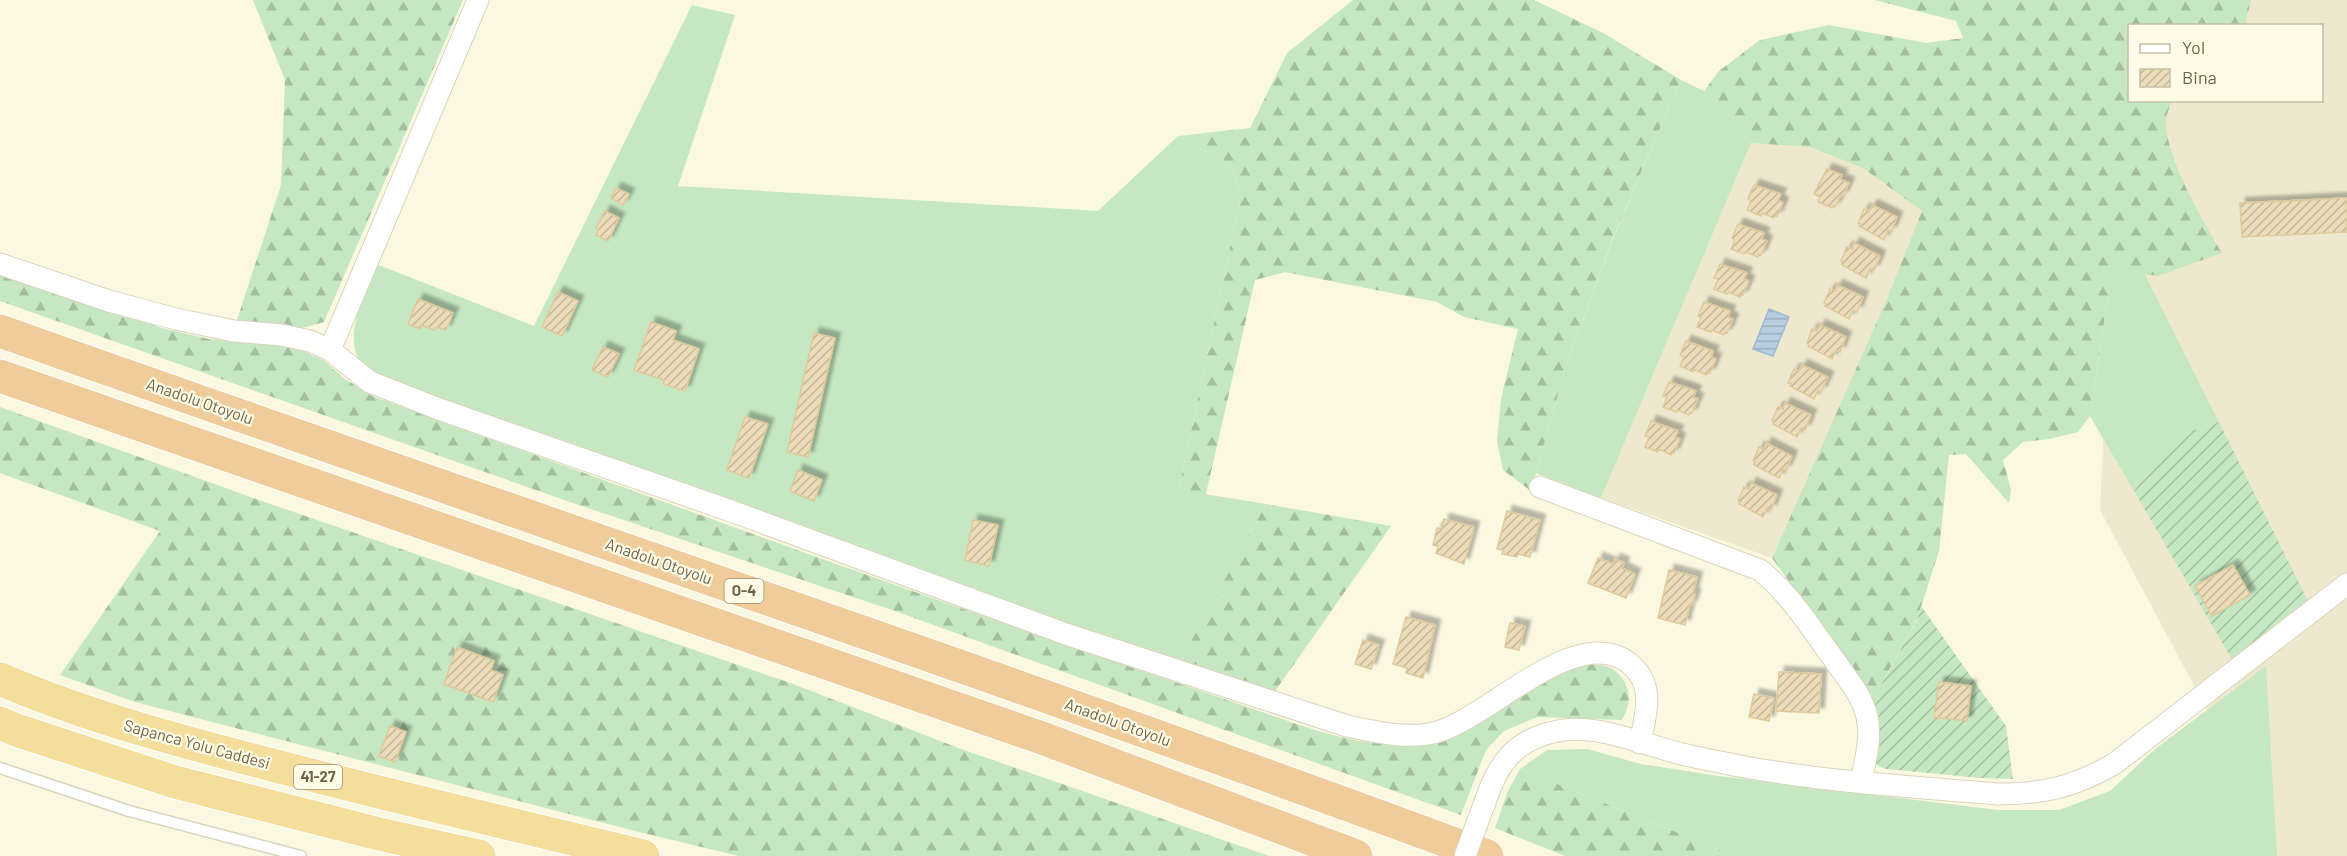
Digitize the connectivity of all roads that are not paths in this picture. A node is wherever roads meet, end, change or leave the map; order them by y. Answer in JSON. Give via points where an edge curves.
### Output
{"nodes":[{"id":1,"x":478,"y":0,"type":"edge"},
{"id":2,"x":0,"y":264,"type":"edge"},
{"id":3,"x":0,"y":331,"type":"edge"},
{"id":4,"x":330,"y":350,"type":"junction"},
{"id":5,"x":0,"y":376,"type":"edge"},
{"id":6,"x":1540,"y":487,"type":"dead end"},
{"id":7,"x":2347,"y":584,"type":"edge"},
{"id":8,"x":0,"y":679,"type":"edge"},
{"id":9,"x":0,"y":723,"type":"edge"},
{"id":10,"x":1640,"y":743,"type":"junction"},
{"id":11,"x":0,"y":768,"type":"edge"},
{"id":12,"x":1861,"y":781,"type":"junction"},
{"id":13,"x":301,"y":856,"type":"edge"},
{"id":14,"x":479,"y":856,"type":"edge"},
{"id":15,"x":643,"y":856,"type":"edge"},
{"id":16,"x":1356,"y":856,"type":"edge"},
{"id":17,"x":1464,"y":856,"type":"edge"},
{"id":18,"x":1487,"y":856,"type":"edge"}],
"edges":[{"from":1,"to":4,"type":"street"},
{"from":2,"to":4,"type":"street","via":[[176,319],[234,331],[282,334]]},
{"from":3,"to":18,"type":"highway","name":"Anadolu Otoyolu","number":"O-4","via":[[921,652]]},
{"from":4,"to":10,"type":"street","via":[[370,382],[450,412],[1066,634],[1347,726],[1395,734],[1436,732],[1467,720],[1560,662],[1593,653],[1613,656],[1626,661],[1644,680],[1648,700]]},
{"from":5,"to":16,"type":"highway","number":"O-4","via":[[1042,738]]},
{"from":6,"to":12,"type":"street","via":[[1760,570],[1776,583],[1855,690],[1867,717],[1869,734]]},
{"from":7,"to":12,"type":"street","via":[[2152,736],[2114,764],[2080,782],[2042,792],[1998,795]]},
{"from":8,"to":15,"type":"highway","name":"Sapanca Yolu Caddesi","number":"41-27","via":[[50,701],[160,736]]},
{"from":9,"to":14,"type":"highway","via":[[175,782]]},
{"from":10,"to":12,"type":"street","via":[[1745,767]]},
{"from":10,"to":17,"type":"street","bridge":true,"via":[[1576,729],[1560,730],[1520,746],[1492,781]]},
{"from":11,"to":13,"type":"lane","via":[[129,811]]}]}
